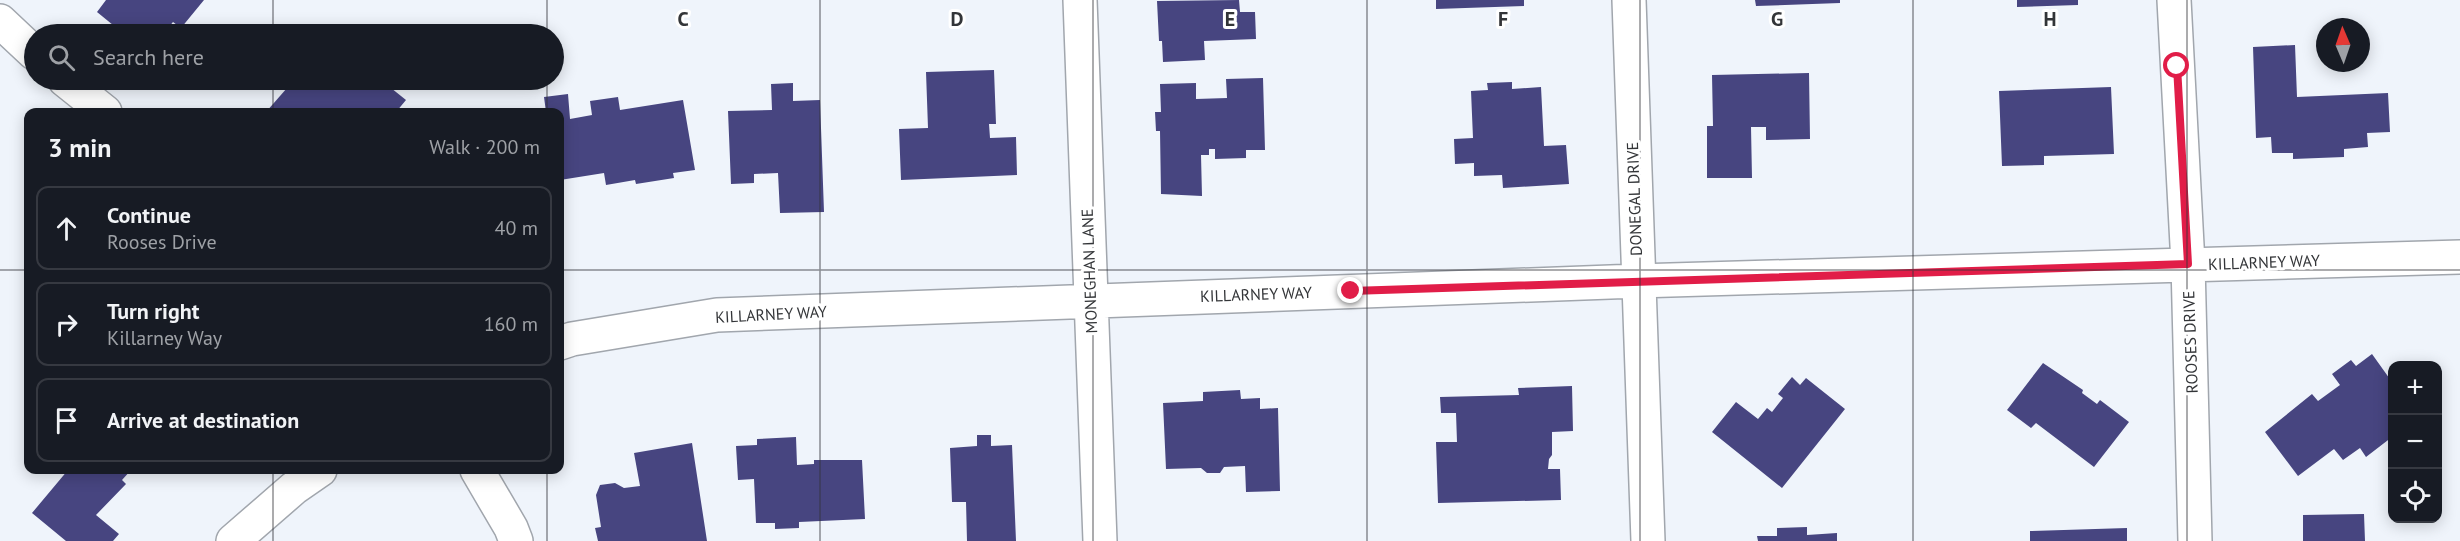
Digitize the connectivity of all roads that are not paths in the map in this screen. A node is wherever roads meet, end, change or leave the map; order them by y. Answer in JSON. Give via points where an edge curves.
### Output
{"nodes":[{"id":1,"x":1080,"y":0,"type":"edge"},
{"id":2,"x":1629,"y":0,"type":"edge"},
{"id":3,"x":2174,"y":0,"type":"edge"},
{"id":4,"x":0,"y":21,"type":"edge"},
{"id":5,"x":24,"y":43,"type":"edge"},
{"id":6,"x":78,"y":90,"type":"edge"},
{"id":7,"x":100,"y":108,"type":"edge"},
{"id":8,"x":2460,"y":257,"type":"edge"},
{"id":9,"x":2188,"y":264,"type":"junction"},
{"id":10,"x":1637,"y":281,"type":"junction"},
{"id":11,"x":1089,"y":300,"type":"junction"},
{"id":12,"x":564,"y":342,"type":"edge"},
{"id":13,"x":314,"y":474,"type":"edge"},
{"id":14,"x":479,"y":474,"type":"edge"},
{"id":15,"x":233,"y":541,"type":"edge"},
{"id":16,"x":516,"y":541,"type":"edge"},
{"id":17,"x":1100,"y":541,"type":"edge"},
{"id":18,"x":1648,"y":541,"type":"edge"},
{"id":19,"x":2195,"y":541,"type":"edge"}],
"edges":[{"from":1,"to":11,"type":"street","name":"MONEGHAN LANE"},
{"from":2,"to":10,"type":"street","name":"DONEGAL DRIVE"},
{"from":3,"to":9,"type":"street","name":"ROOSES DRIVE"},
{"from":4,"to":5,"type":"street"},
{"from":6,"to":7,"type":"street"},
{"from":8,"to":9,"type":"street","name":"KILLARNEY WAY"},
{"from":9,"to":10,"type":"street","name":"KILLARNEY WAY"},
{"from":9,"to":19,"type":"street","name":"ROOSES DRIVE"},
{"from":10,"to":11,"type":"street","name":"KILLARNEY WAY"},
{"from":10,"to":18,"type":"street","name":"DONEGAL DRIVE"},
{"from":11,"to":12,"type":"street","name":"KILLARNEY WAY","via":[[717,315]]},
{"from":11,"to":17,"type":"street","name":"MONEGHAN LANE"},
{"from":13,"to":15,"type":"street"},
{"from":14,"to":16,"type":"street"}]}
